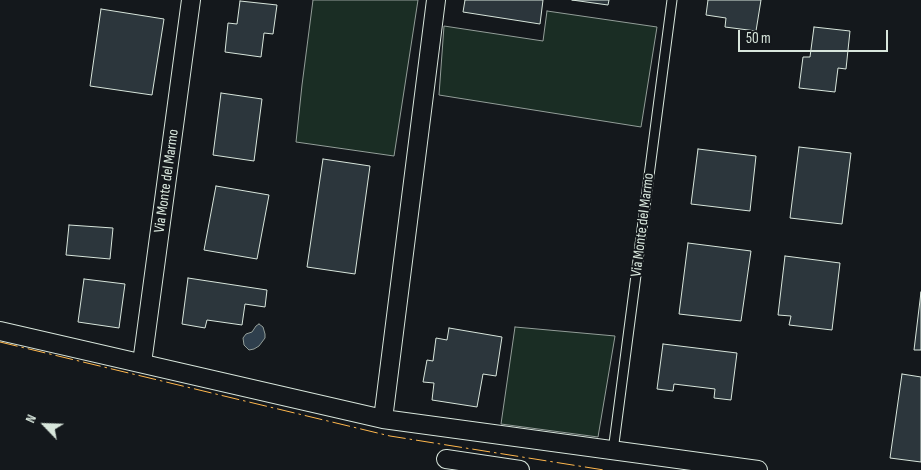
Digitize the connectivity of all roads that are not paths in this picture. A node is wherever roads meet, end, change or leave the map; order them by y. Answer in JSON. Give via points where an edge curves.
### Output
{"nodes":[{"id":1,"x":191,"y":0,"type":"edge"},
{"id":2,"x":436,"y":0,"type":"edge"},
{"id":3,"x":672,"y":0,"type":"edge"},
{"id":4,"x":0,"y":331,"type":"edge"},
{"id":5,"x":142,"y":363,"type":"junction"},
{"id":6,"x":383,"y":419,"type":"junction"},
{"id":7,"x":613,"y":451,"type":"junction"},
{"id":8,"x":446,"y":459,"type":"dead end"},
{"id":9,"x":520,"y":470,"type":"edge"},
{"id":10,"x":758,"y":470,"type":"edge"}],
"edges":[{"from":1,"to":5,"type":"street","name":"Via Monte del Marmo"},
{"from":2,"to":6,"type":"street"},
{"from":3,"to":7,"type":"lane","name":"Via Monte del Marmo"},
{"from":4,"to":5,"type":"street"},
{"from":5,"to":6,"type":"street"},
{"from":6,"to":7,"type":"street"},
{"from":7,"to":10,"type":"street"},
{"from":8,"to":9,"type":"street"}]}
